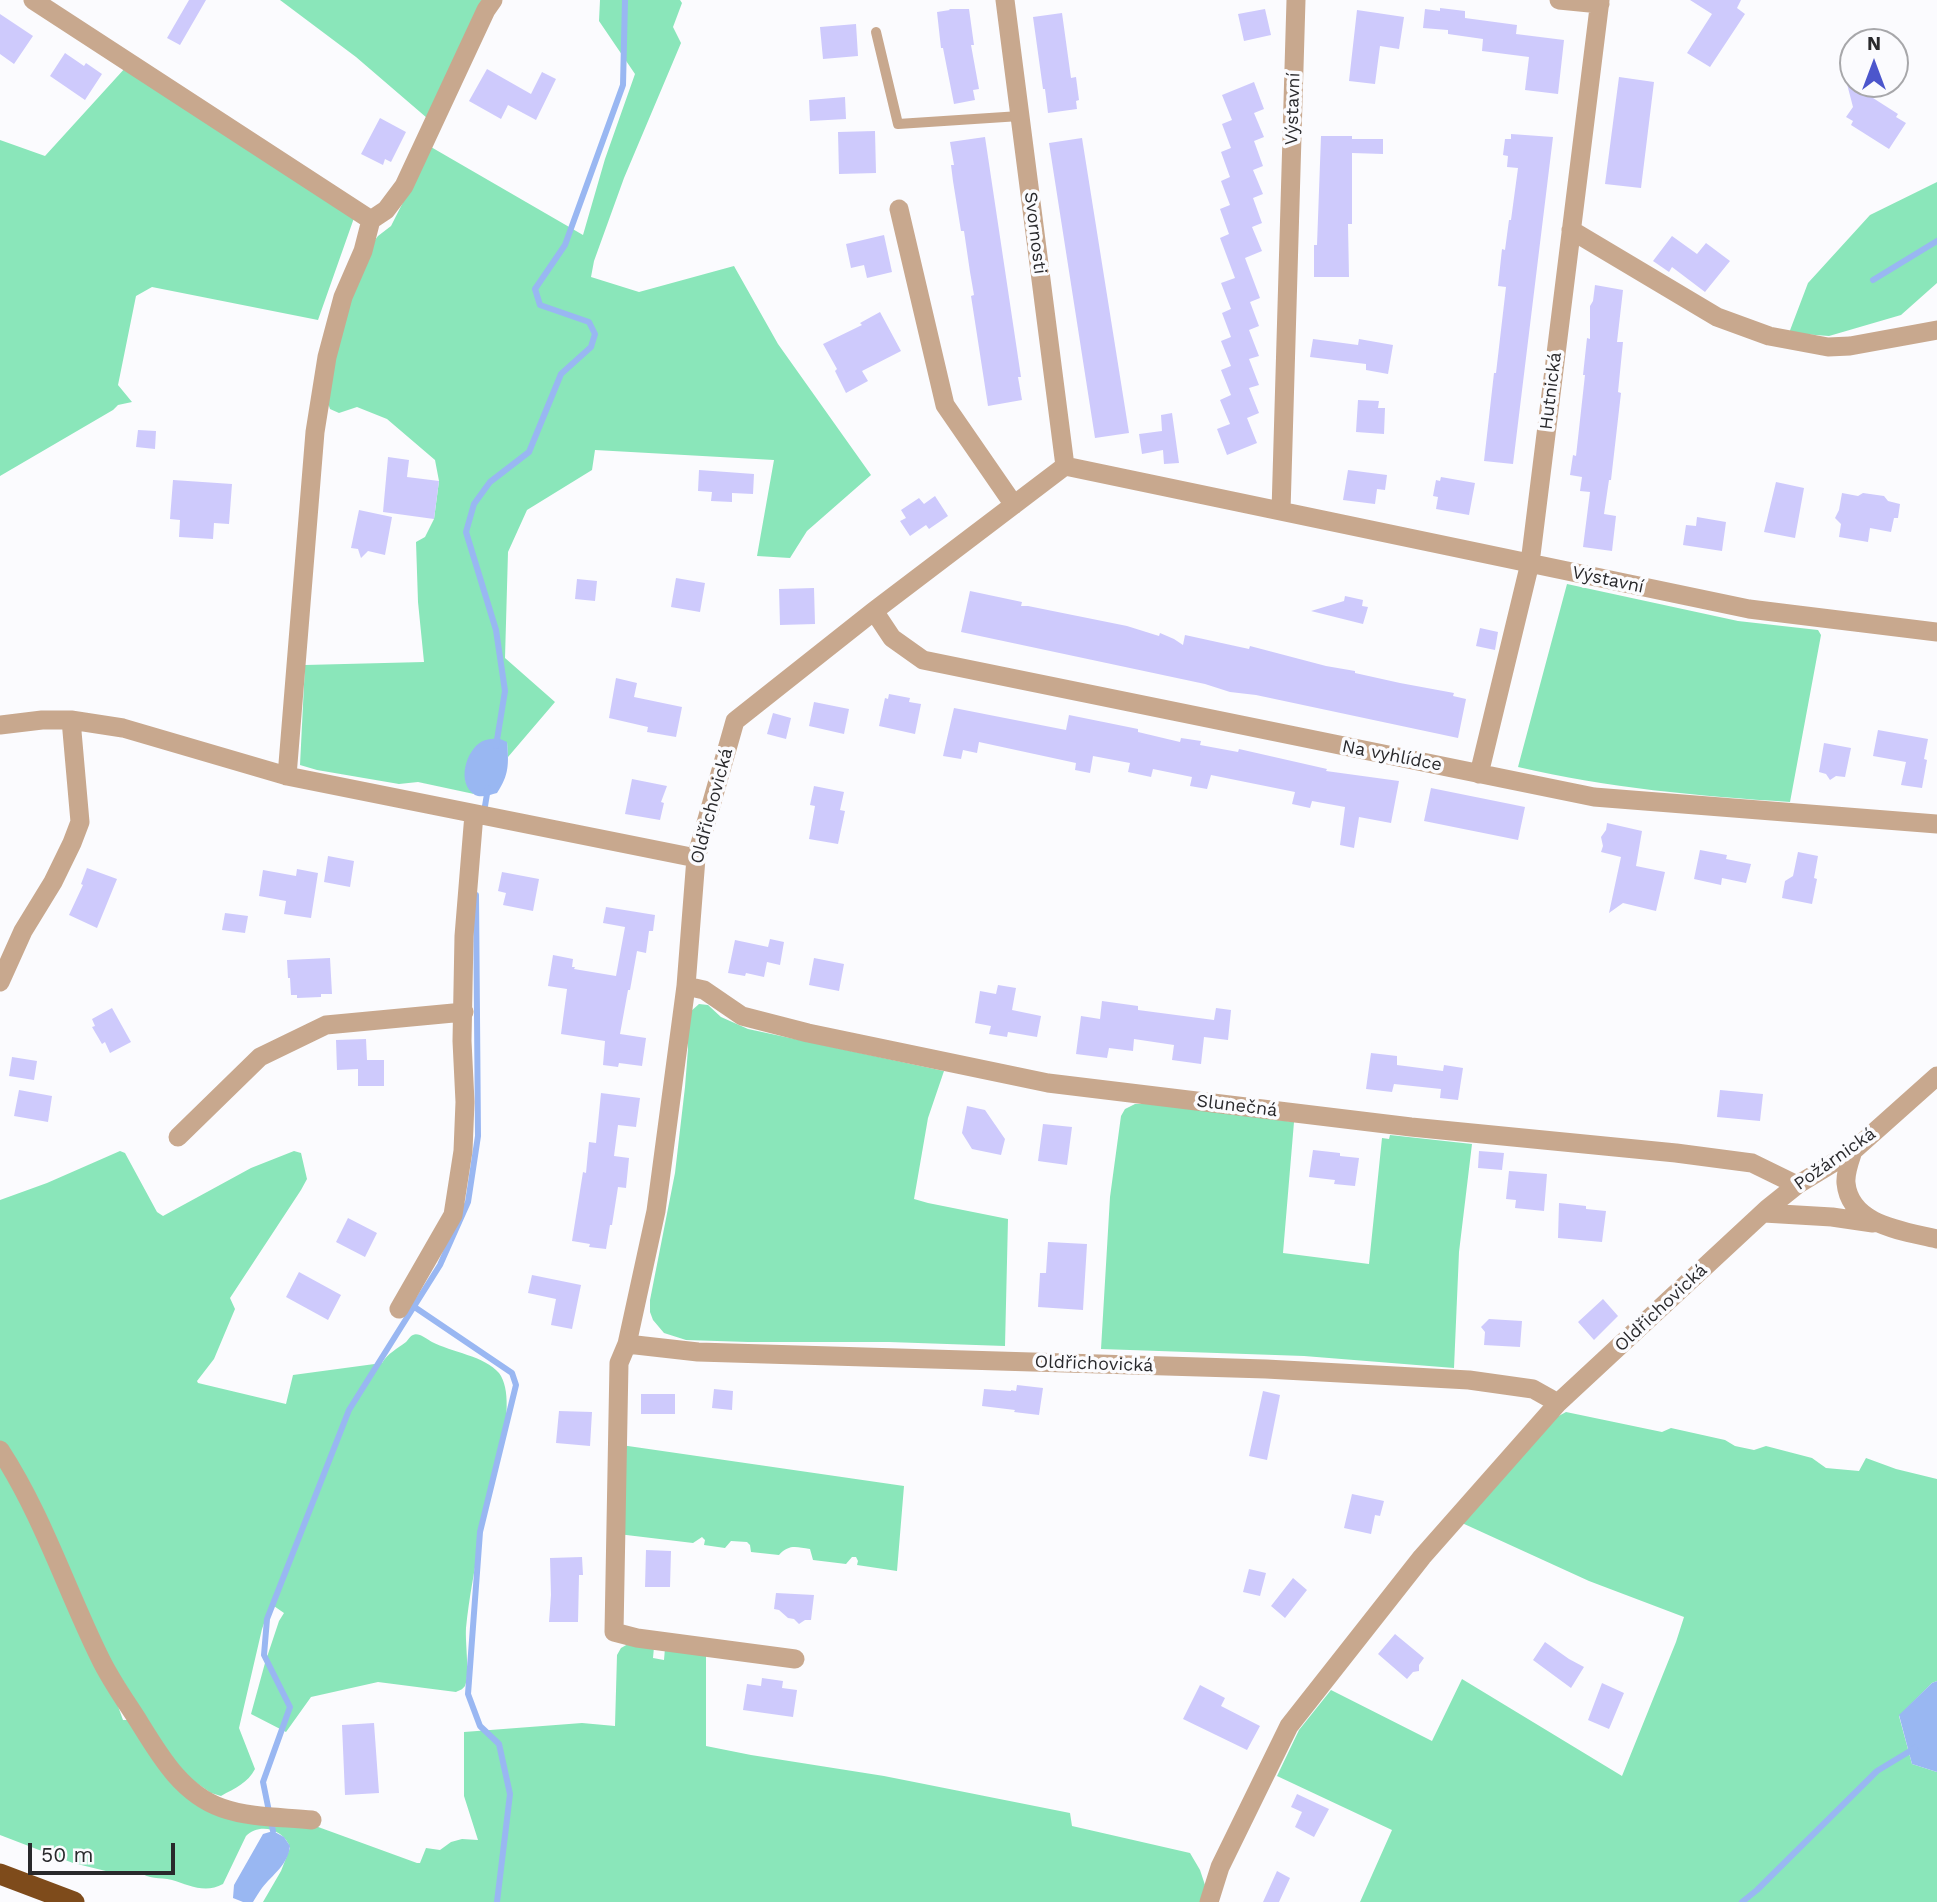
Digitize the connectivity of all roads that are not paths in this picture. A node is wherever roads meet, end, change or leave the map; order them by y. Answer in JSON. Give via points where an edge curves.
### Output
{"nodes":[{"id":1,"x":33,"y":0,"type":"edge"},
{"id":2,"x":493,"y":0,"type":"edge"},
{"id":3,"x":1005,"y":0,"type":"edge"},
{"id":4,"x":1296,"y":0,"type":"edge"},
{"id":5,"x":1559,"y":0,"type":"edge"},
{"id":6,"x":1600,"y":2,"type":"edge"},
{"id":7,"x":876,"y":32,"type":"dead end"},
{"id":8,"x":1020,"y":116,"type":"junction"},
{"id":9,"x":899,"y":209,"type":"dead end"},
{"id":10,"x":371,"y":220,"type":"junction"},
{"id":11,"x":1571,"y":230,"type":"junction"},
{"id":12,"x":1937,"y":330,"type":"edge"},
{"id":13,"x":1065,"y":466,"type":"junction"},
{"id":14,"x":1013,"y":505,"type":"junction"},
{"id":15,"x":1281,"y":511,"type":"junction"},
{"id":16,"x":1530,"y":563,"type":"junction"},
{"id":17,"x":874,"y":611,"type":"junction"},
{"id":18,"x":1937,"y":632,"type":"edge"},
{"id":19,"x":71,"y":720,"type":"junction"},
{"id":20,"x":0,"y":724,"type":"edge"},
{"id":21,"x":1479,"y":774,"type":"junction"},
{"id":22,"x":287,"y":776,"type":"junction"},
{"id":23,"x":474,"y":814,"type":"junction"},
{"id":24,"x":1937,"y":824,"type":"edge"},
{"id":25,"x":696,"y":858,"type":"junction"},
{"id":26,"x":0,"y":982,"type":"edge"},
{"id":27,"x":686,"y":986,"type":"junction"},
{"id":28,"x":464,"y":1012,"type":"junction"},
{"id":29,"x":1937,"y":1076,"type":"edge"},
{"id":30,"x":178,"y":1138,"type":"dead end"},
{"id":31,"x":1853,"y":1151,"type":"junction"},
{"id":32,"x":1797,"y":1185,"type":"junction"},
{"id":33,"x":1764,"y":1213,"type":"junction"},
{"id":34,"x":1878,"y":1224,"type":"junction"},
{"id":35,"x":1937,"y":1239,"type":"edge"},
{"id":36,"x":399,"y":1309,"type":"dead end"},
{"id":37,"x":627,"y":1345,"type":"junction"},
{"id":38,"x":1558,"y":1403,"type":"junction"},
{"id":39,"x":0,"y":1450,"type":"edge"},
{"id":40,"x":795,"y":1659,"type":"dead end"},
{"id":41,"x":312,"y":1820,"type":"dead end"},
{"id":42,"x":0,"y":1874,"type":"edge"},
{"id":43,"x":74,"y":1902,"type":"edge"},
{"id":44,"x":1209,"y":1902,"type":"edge"}],
"edges":[{"from":1,"to":10,"type":"street"},
{"from":2,"to":10,"type":"street","via":[[404,186],[386,210]]},
{"from":3,"to":8,"type":"street","name":"Svornosti"},
{"from":4,"to":15,"type":"street","name":"Výstavní"},
{"from":5,"to":6,"type":"street","name":"Hutnická"},
{"from":6,"to":11,"type":"street","name":"Hutnická"},
{"from":7,"to":8,"type":"lane","via":[[898,124]]},
{"from":8,"to":13,"type":"street","name":"Svornosti"},
{"from":9,"to":14,"type":"street","via":[[945,405]]},
{"from":10,"to":22,"type":"street","via":[[327,357],[315,432]]},
{"from":11,"to":12,"type":"street","via":[[1717,317],[1769,336],[1828,347]]},
{"from":11,"to":16,"type":"street","name":"Hutnická"},
{"from":13,"to":14,"type":"street","name":"Oldřichovická"},
{"from":13,"to":15,"type":"street","name":"Výstavní"},
{"from":14,"to":17,"type":"street","name":"Oldřichovická"},
{"from":15,"to":16,"type":"street","name":"Výstavní"},
{"from":16,"to":18,"type":"street","name":"Výstavní","via":[[1749,609]]},
{"from":16,"to":21,"type":"street","name":"Hutnická"},
{"from":17,"to":21,"type":"street","name":"Na vyhlídce","via":[[892,638],[923,660]]},
{"from":17,"to":25,"type":"street","name":"Oldřichovická","via":[[735,721]]},
{"from":19,"to":20,"type":"street"},
{"from":19,"to":22,"type":"street","via":[[124,728]]},
{"from":19,"to":26,"type":"street","via":[[80,822]]},
{"from":21,"to":24,"type":"street","name":"Na vyhlídce","via":[[1594,797]]},
{"from":22,"to":23,"type":"street"},
{"from":23,"to":25,"type":"street"},
{"from":23,"to":28,"type":"street","via":[[464,936]]},
{"from":25,"to":27,"type":"street","name":"Oldřichovická"},
{"from":27,"to":32,"type":"street","name":"Slunečná","via":[[704,990],[742,1016],[1048,1083],[1740,1161]]},
{"from":27,"to":37,"type":"street","name":"Oldřichovická","via":[[656,1211]]},
{"from":28,"to":30,"type":"street","via":[[326,1025],[260,1057]]},
{"from":28,"to":36,"type":"street","via":[[463,1151],[453,1215]]},
{"from":29,"to":31,"type":"street","name":"Požárnická"},
{"from":31,"to":32,"type":"street","name":"Požárnická"},
{"from":31,"to":34,"type":"street","via":[[1846,1182],[1851,1199]]},
{"from":32,"to":33,"type":"street","name":"Požárnická"},
{"from":33,"to":34,"type":"street"},
{"from":33,"to":38,"type":"street","name":"Oldřichovická"},
{"from":34,"to":35,"type":"street"},
{"from":37,"to":38,"type":"street","name":"Oldřichovická","via":[[698,1352],[1266,1369],[1469,1380],[1533,1389]]},
{"from":37,"to":40,"type":"street","name":"Oldřichovická","via":[[619,1363],[614,1632]]},
{"from":38,"to":44,"type":"street","name":"Oldřichovická","via":[[1422,1557],[1289,1727],[1220,1867]]},
{"from":39,"to":41,"type":"street","via":[[20,1481],[116,1689],[177,1778],[221,1808]]},
{"from":42,"to":43,"type":"highway"}]}
